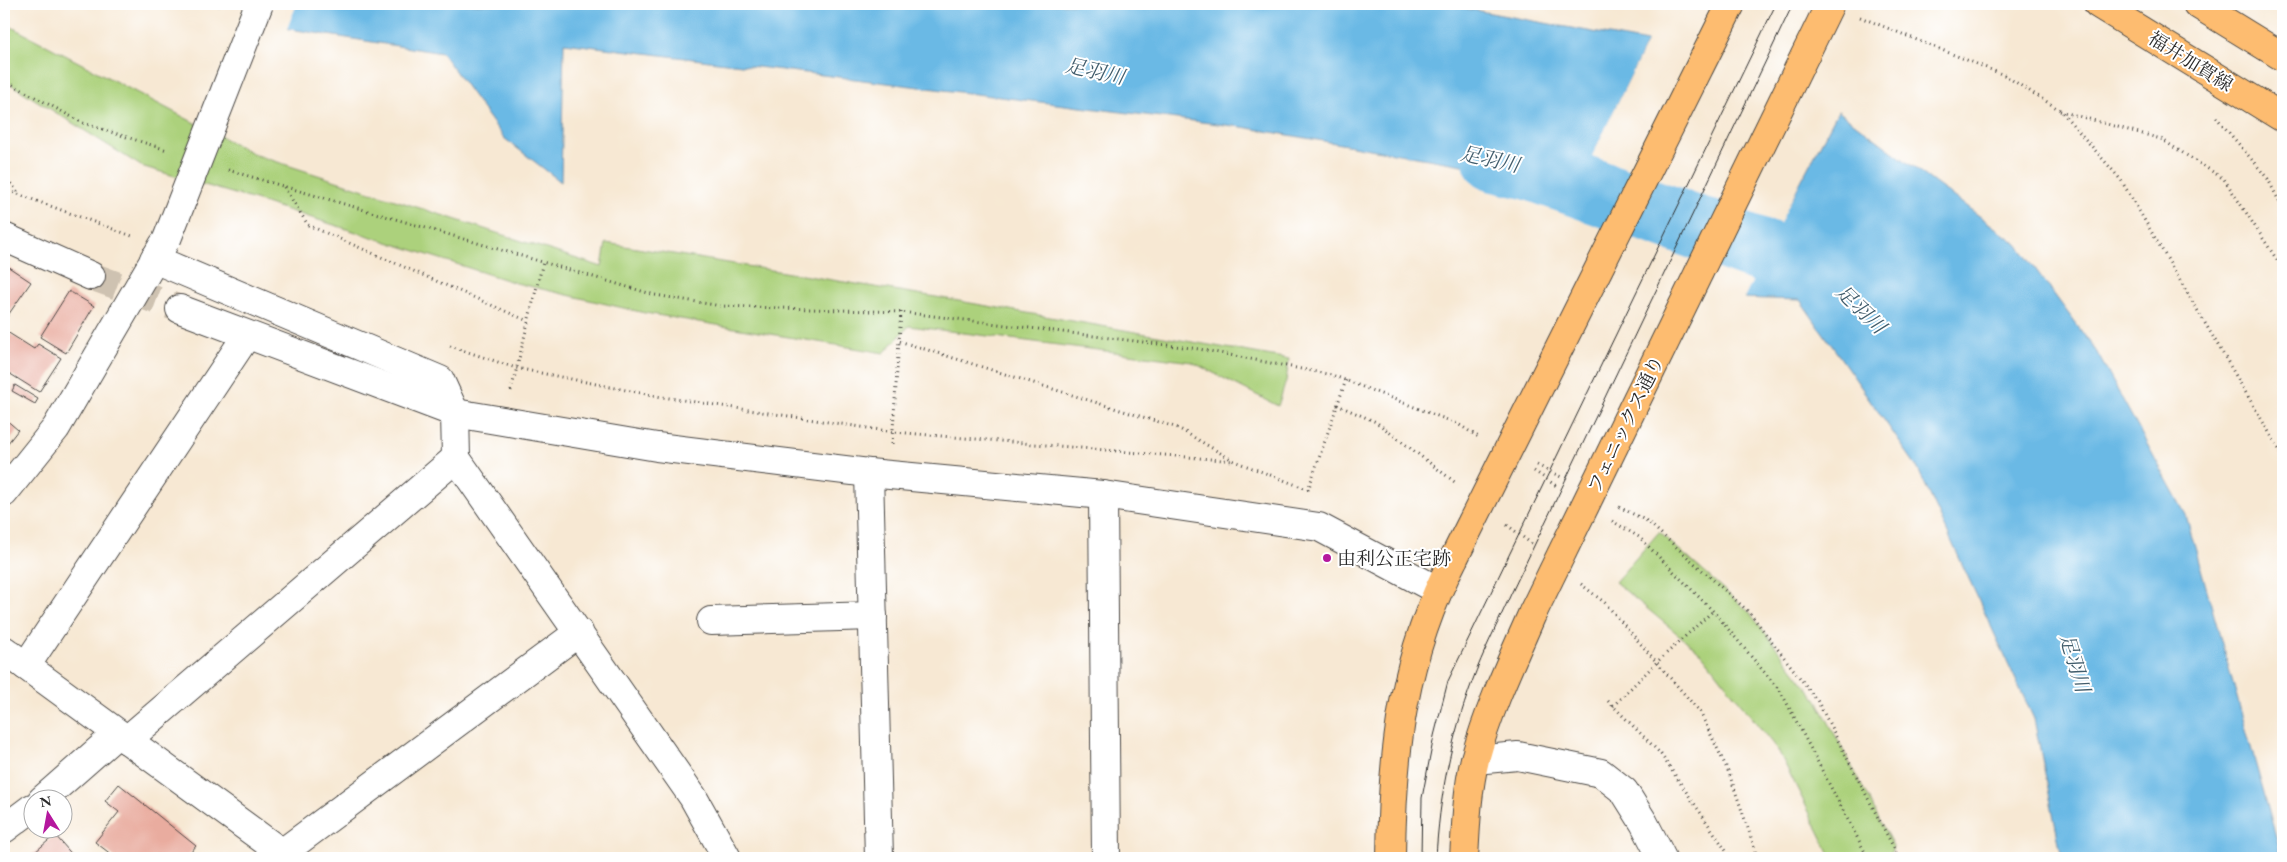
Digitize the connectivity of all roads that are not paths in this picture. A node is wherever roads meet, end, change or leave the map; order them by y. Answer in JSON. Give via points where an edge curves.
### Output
{"nodes":[{"id":1,"x":259,"y":4,"type":"edge"},
{"id":2,"x":1730,"y":4,"type":"edge"},
{"id":3,"x":1830,"y":4,"type":"edge"},
{"id":4,"x":2098,"y":4,"type":"edge"},
{"id":5,"x":2197,"y":4,"type":"edge"},
{"id":6,"x":2283,"y":57,"type":"edge"},
{"id":7,"x":2283,"y":118,"type":"edge"},
{"id":8,"x":4,"y":236,"type":"edge"},
{"id":9,"x":154,"y":246,"type":"junction"},
{"id":10,"x":91,"y":276,"type":"tunnel mouth"},
{"id":11,"x":180,"y":309,"type":"tunnel mouth"},
{"id":12,"x":247,"y":335,"type":"junction"},
{"id":13,"x":455,"y":413,"type":"junction"},
{"id":14,"x":456,"y":458,"type":"junction"},
{"id":15,"x":878,"y":473,"type":"junction"},
{"id":16,"x":4,"y":493,"type":"edge"},
{"id":17,"x":1103,"y":495,"type":"junction"},
{"id":18,"x":1437,"y":590,"type":"junction"},
{"id":19,"x":873,"y":616,"type":"junction"},
{"id":20,"x":711,"y":621,"type":"dead end"},
{"id":21,"x":580,"y":632,"type":"junction"},
{"id":22,"x":4,"y":650,"type":"edge"},
{"id":23,"x":26,"y":666,"type":"junction"},
{"id":24,"x":122,"y":737,"type":"junction"},
{"id":25,"x":1475,"y":760,"type":"junction"},
{"id":26,"x":55,"y":790,"type":"edge"},
{"id":27,"x":22,"y":816,"type":"edge"},
{"id":28,"x":4,"y":829,"type":"edge"},
{"id":29,"x":284,"y":856,"type":"edge"},
{"id":30,"x":727,"y":858,"type":"edge"},
{"id":31,"x":879,"y":858,"type":"edge"},
{"id":32,"x":1106,"y":858,"type":"edge"},
{"id":33,"x":1391,"y":858,"type":"edge"},
{"id":34,"x":1464,"y":858,"type":"edge"},
{"id":35,"x":1662,"y":858,"type":"edge"}],
"edges":[{"from":1,"to":9,"type":"street","bridge":true},
{"from":2,"to":18,"type":"main road","bridge":true},
{"from":3,"to":25,"type":"main road","name":"フェニックス通り","bridge":true,"via":[[1533,612],[1487,720]]},
{"from":4,"to":7,"type":"main road","name":"福井加賀線"},
{"from":5,"to":6,"type":"main road"},
{"from":8,"to":10,"type":"street"},
{"from":9,"to":13,"type":"street","via":[[440,380]]},
{"from":9,"to":16,"type":"street","via":[[56,428]]},
{"from":11,"to":12,"type":"street"},
{"from":12,"to":13,"type":"street"},
{"from":12,"to":23,"type":"street"},
{"from":13,"to":14,"type":"street"},
{"from":13,"to":15,"type":"street","via":[[656,447]]},
{"from":14,"to":21,"type":"street"},
{"from":14,"to":24,"type":"street"},
{"from":15,"to":17,"type":"street"},
{"from":15,"to":19,"type":"street"},
{"from":17,"to":18,"type":"street","via":[[1319,527]]},
{"from":17,"to":32,"type":"street"},
{"from":18,"to":33,"type":"main road","via":[[1417,645],[1401,715],[1394,765]]},
{"from":19,"to":20,"type":"street"},
{"from":19,"to":31,"type":"street"},
{"from":21,"to":29,"type":"street"},
{"from":21,"to":30,"type":"street","via":[[693,797]]},
{"from":22,"to":23,"type":"street"},
{"from":23,"to":24,"type":"street"},
{"from":24,"to":26,"type":"street"},
{"from":24,"to":29,"type":"street"},
{"from":25,"to":34,"type":"main road","name":"フェニックス通り","via":[[1466,812]]},
{"from":25,"to":35,"type":"street","via":[[1518,756],[1601,773],[1624,792]]},
{"from":27,"to":28,"type":"street"}]}
